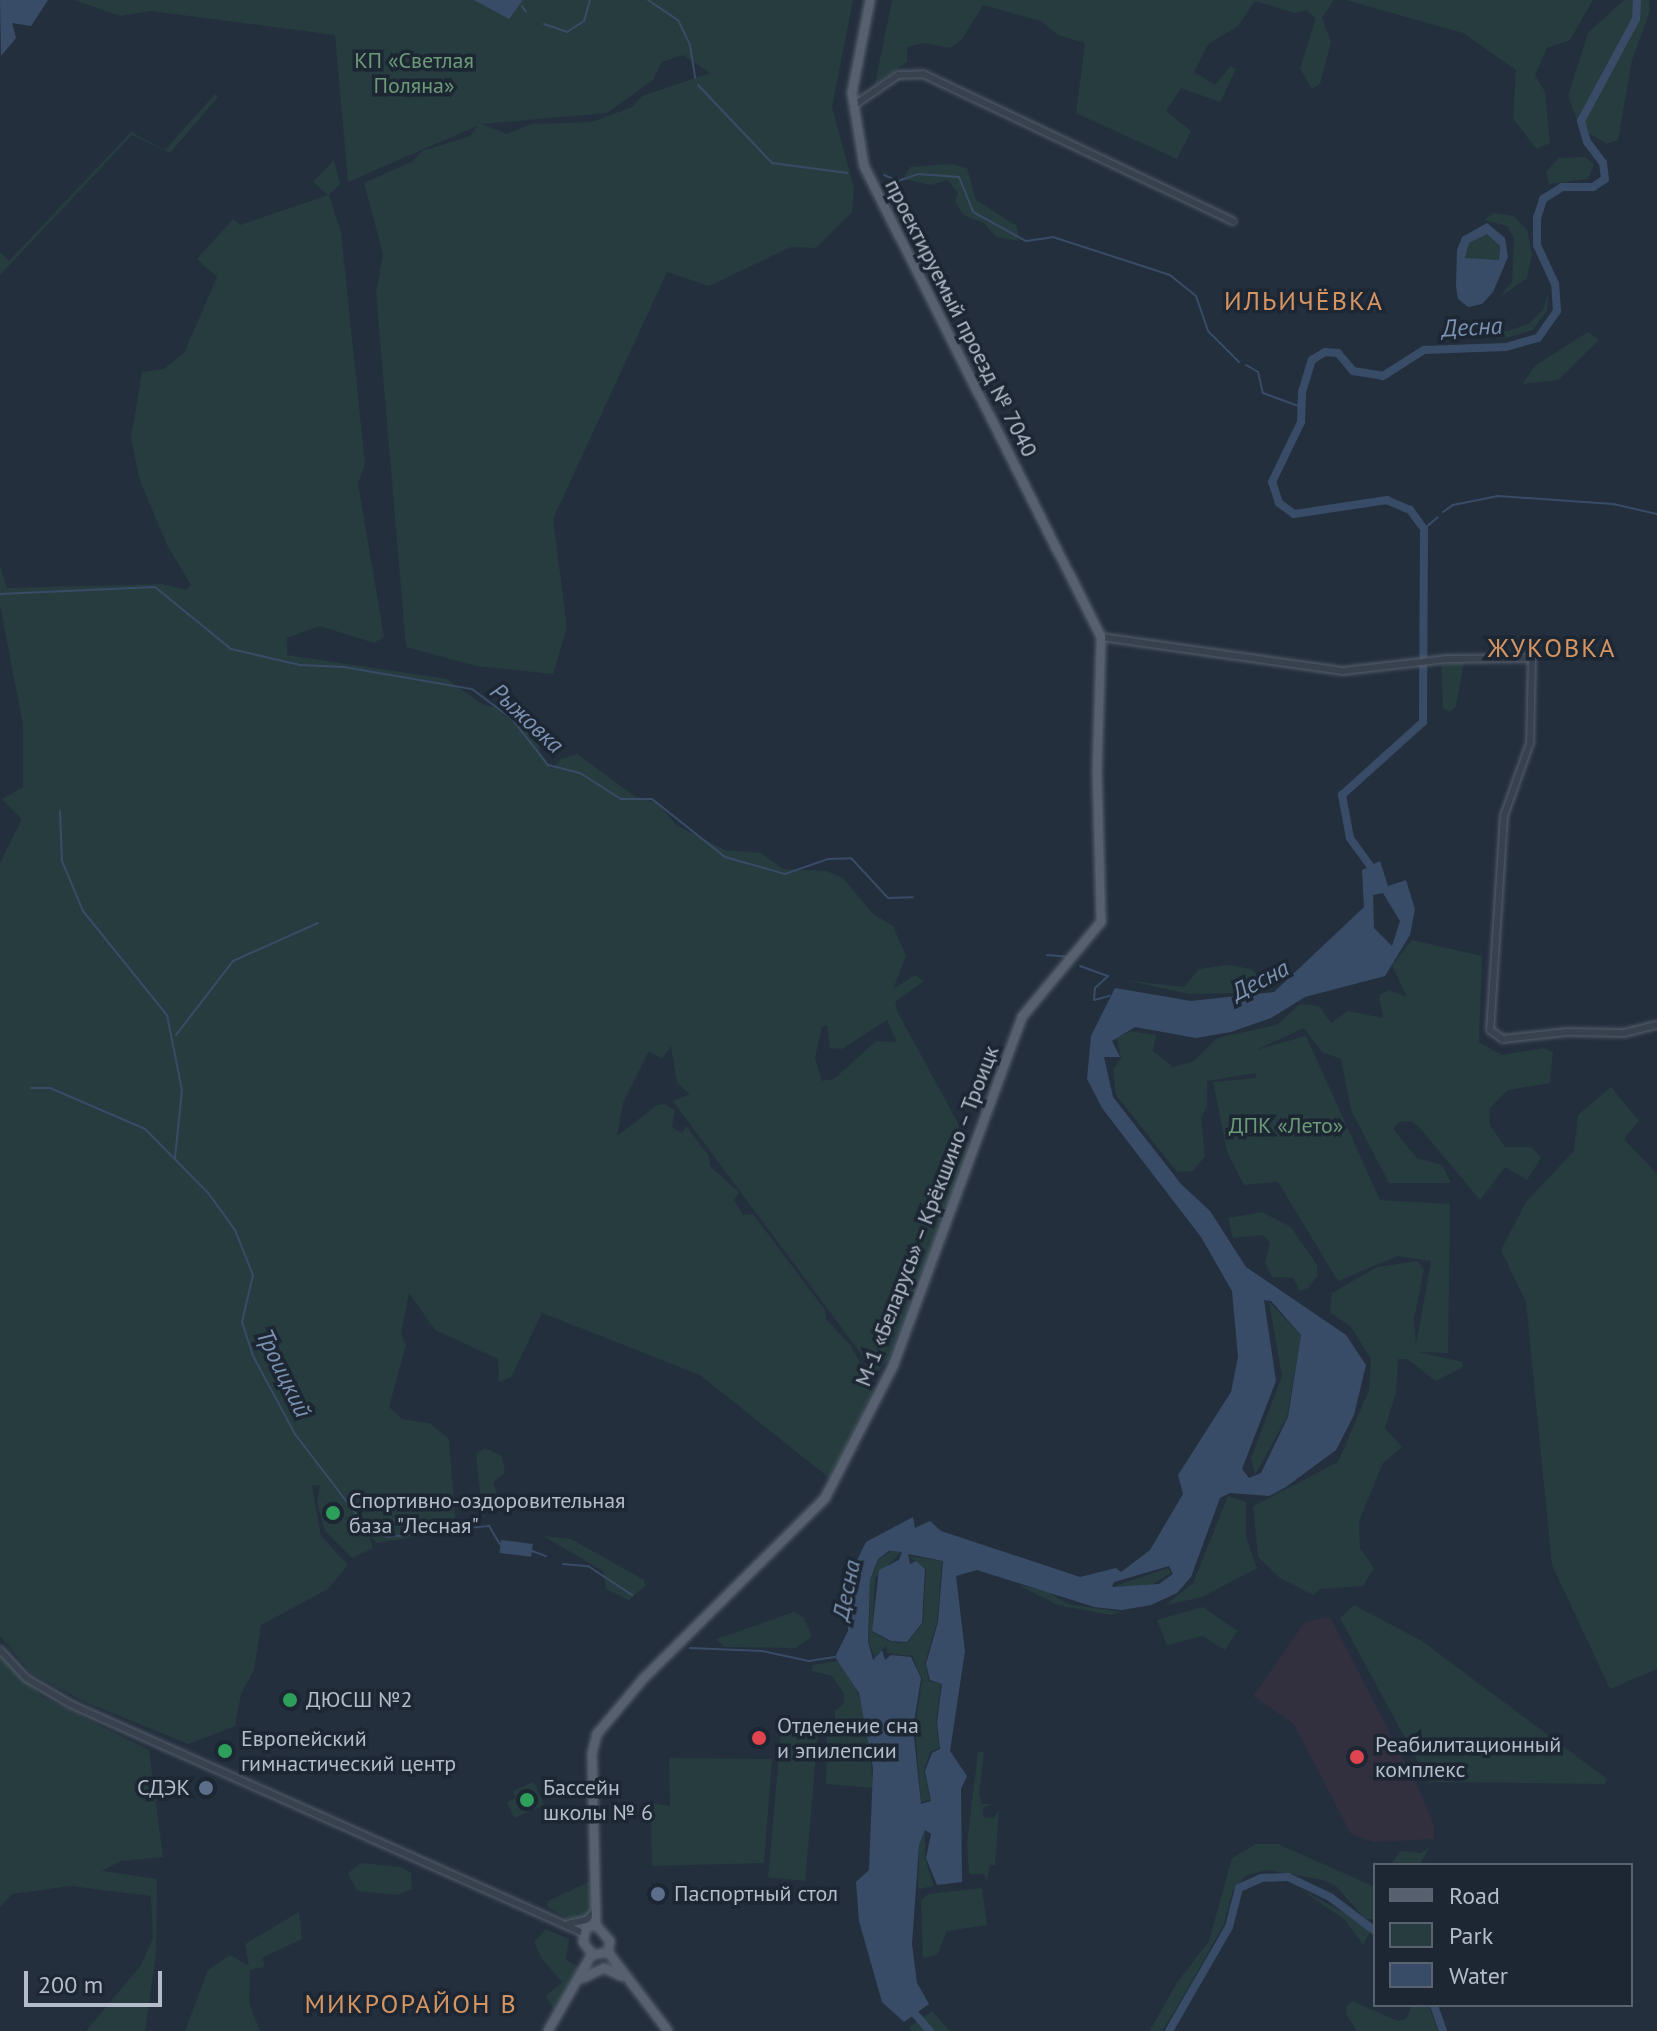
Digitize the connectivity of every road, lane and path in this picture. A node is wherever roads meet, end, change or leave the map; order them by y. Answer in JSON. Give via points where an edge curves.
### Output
{"nodes":[{"id":1,"x":870,"y":0,"type":"edge"},
{"id":2,"x":853,"y":106,"type":"junction"},
{"id":3,"x":1233,"y":221,"type":"dead end"},
{"id":4,"x":1101,"y":637,"type":"junction"},
{"id":5,"x":1657,"y":1025,"type":"edge"},
{"id":6,"x":0,"y":1650,"type":"edge"},
{"id":7,"x":599,"y":1902,"type":"junction"},
{"id":8,"x":564,"y":1924,"type":"junction"},
{"id":9,"x":596,"y":1925,"type":"junction"},
{"id":10,"x":583,"y":1933,"type":"junction"},
{"id":11,"x":608,"y":1952,"type":"junction"},
{"id":12,"x":592,"y":1954,"type":"junction"},
{"id":13,"x":580,"y":1981,"type":"junction"},
{"id":14,"x":635,"y":1988,"type":"junction"},
{"id":15,"x":548,"y":2031,"type":"edge"},
{"id":16,"x":668,"y":2031,"type":"edge"}],
"edges":[{"from":1,"to":2,"type":"main road","name":"проектируемый проезд № 7040","via":[[857,54]]},
{"from":2,"to":3,"type":"street","via":[[898,75],[923,74]]},
{"from":2,"to":4,"type":"main road","name":"проектируемый проезд № 7040","via":[[874,189]]},
{"from":4,"to":5,"type":"street","via":[[1343,671],[1447,659],[1532,658],[1530,743],[1504,816],[1493,1037],[1612,1034]]},
{"from":4,"to":7,"type":"main road","name":"М-1 «Беларусь» – Крёкшино – Троицк","via":[[1101,925],[1022,1017],[893,1366],[825,1498],[643,1679],[597,1734],[592,1754]]},
{"from":6,"to":8,"type":"street","via":[[47,1691]]},
{"from":7,"to":8,"type":"street","via":[[586,1920]]},
{"from":7,"to":9,"type":"main road","name":"М-1 «Беларусь» – Крёкшино – Троицк"},
{"from":8,"to":10,"type":"street"},
{"from":9,"to":10,"type":"main road"},
{"from":9,"to":11,"type":"main road","via":[[610,1941]]},
{"from":10,"to":12,"type":"main road"},
{"from":11,"to":12,"type":"main road"},
{"from":11,"to":14,"type":"main road"},
{"from":12,"to":13,"type":"main road"},
{"from":13,"to":14,"type":"main road","via":[[607,1968]]},
{"from":13,"to":15,"type":"main road"},
{"from":14,"to":16,"type":"main road"}]}
